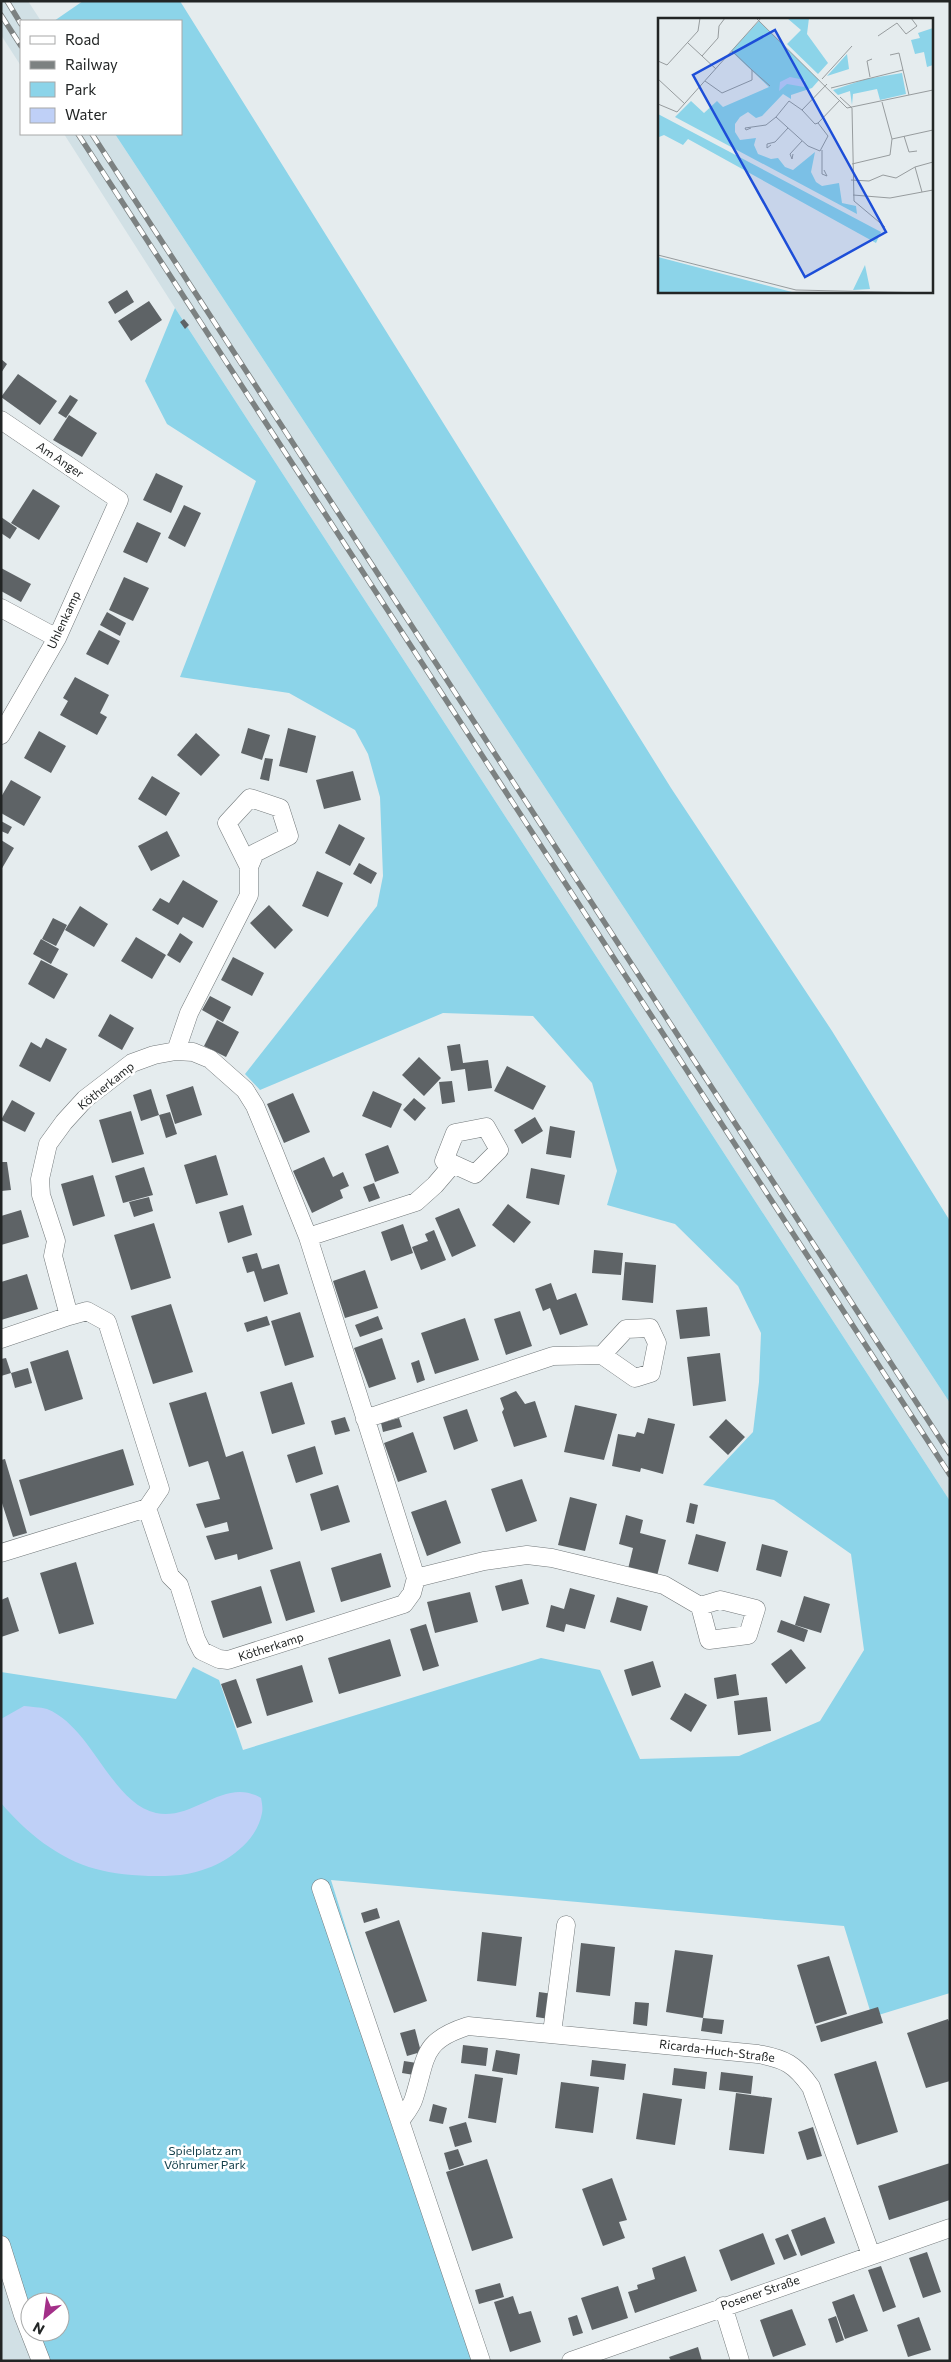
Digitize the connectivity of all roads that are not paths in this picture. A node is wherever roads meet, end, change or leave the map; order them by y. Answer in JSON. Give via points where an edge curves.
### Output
{"nodes":[{"id":1,"x":1,"y":420,"type":"edge"},
{"id":2,"x":119,"y":500,"type":"joint"},
{"id":3,"x":1,"y":608,"type":"edge"},
{"id":4,"x":57,"y":638,"type":"junction"},
{"id":5,"x":1,"y":735,"type":"edge"},
{"id":6,"x":249,"y":867,"type":"dead end"},
{"id":7,"x":176,"y":1051,"type":"junction"},
{"id":8,"x":452,"y":1164,"type":"dead end"},
{"id":9,"x":308,"y":1236,"type":"junction"},
{"id":10,"x":69,"y":1316,"type":"junction"},
{"id":11,"x":1,"y":1339,"type":"edge"},
{"id":12,"x":602,"y":1355,"type":"dead end"},
{"id":13,"x":365,"y":1419,"type":"junction"},
{"id":14,"x":146,"y":1508,"type":"junction"},
{"id":15,"x":1,"y":1553,"type":"edge"},
{"id":16,"x":416,"y":1578,"type":"junction"},
{"id":17,"x":700,"y":1606,"type":"dead end"},
{"id":18,"x":321,"y":1888,"type":"dead end"},
{"id":19,"x":566,"y":1925,"type":"dead end"},
{"id":20,"x":552,"y":2033,"type":"junction"},
{"id":21,"x":400,"y":2121,"type":"junction"},
{"id":22,"x":950,"y":2228,"type":"edge"},
{"id":23,"x":1,"y":2246,"type":"edge"},
{"id":24,"x":871,"y":2255,"type":"junction"},
{"id":25,"x":723,"y":2306,"type":"junction"},
{"id":26,"x":41,"y":2361,"type":"edge"},
{"id":27,"x":481,"y":2361,"type":"edge"},
{"id":28,"x":571,"y":2361,"type":"edge"},
{"id":29,"x":740,"y":2361,"type":"edge"}],
"edges":[{"from":1,"to":2,"type":"street","name":"Am Anger"},
{"from":2,"to":4,"type":"street","name":"Uhlenkamp"},
{"from":3,"to":4,"type":"street"},
{"from":4,"to":5,"type":"street","name":"Uhlenkamp"},
{"from":6,"to":7,"type":"street","via":[[249,895],[188,1013]]},
{"from":7,"to":9,"type":"street","name":"Kötherkamp","via":[[193,1052],[210,1059],[245,1090],[255,1106]]},
{"from":7,"to":10,"type":"street","name":"Kötherkamp","via":[[132,1063],[85,1099],[48,1144],[40,1179],[41,1196],[56,1241],[53,1256]]},
{"from":8,"to":9,"type":"street","via":[[416,1202]]},
{"from":9,"to":13,"type":"street","name":"Kötherkamp"},
{"from":10,"to":11,"type":"street"},
{"from":10,"to":14,"type":"street","via":[[87,1311],[107,1322],[160,1489]]},
{"from":12,"to":13,"type":"street","via":[[553,1356]]},
{"from":13,"to":16,"type":"street","name":"Kötherkamp"},
{"from":14,"to":15,"type":"street"},
{"from":14,"to":16,"type":"street","name":"Kötherkamp","via":[[170,1576],[179,1585],[196,1639],[202,1651],[219,1660],[228,1660],[404,1604],[412,1593]]},
{"from":16,"to":17,"type":"street","via":[[484,1561],[527,1555],[664,1585]]},
{"from":18,"to":21,"type":"street"},
{"from":19,"to":20,"type":"street"},
{"from":20,"to":21,"type":"street","name":"Ricarda-Huch-Straße","via":[[468,2026],[448,2032],[428,2051],[414,2100]]},
{"from":20,"to":24,"type":"street","name":"Ricarda-Huch-Straße","via":[[758,2054],[780,2058],[799,2070],[811,2087]]},
{"from":21,"to":27,"type":"street"},
{"from":22,"to":24,"type":"street","name":"Posener Straße"},
{"from":23,"to":26,"type":"street"},
{"from":24,"to":25,"type":"street","name":"Posener Straße"},
{"from":25,"to":28,"type":"street","name":"Posener Straße"},
{"from":25,"to":29,"type":"street"}]}
